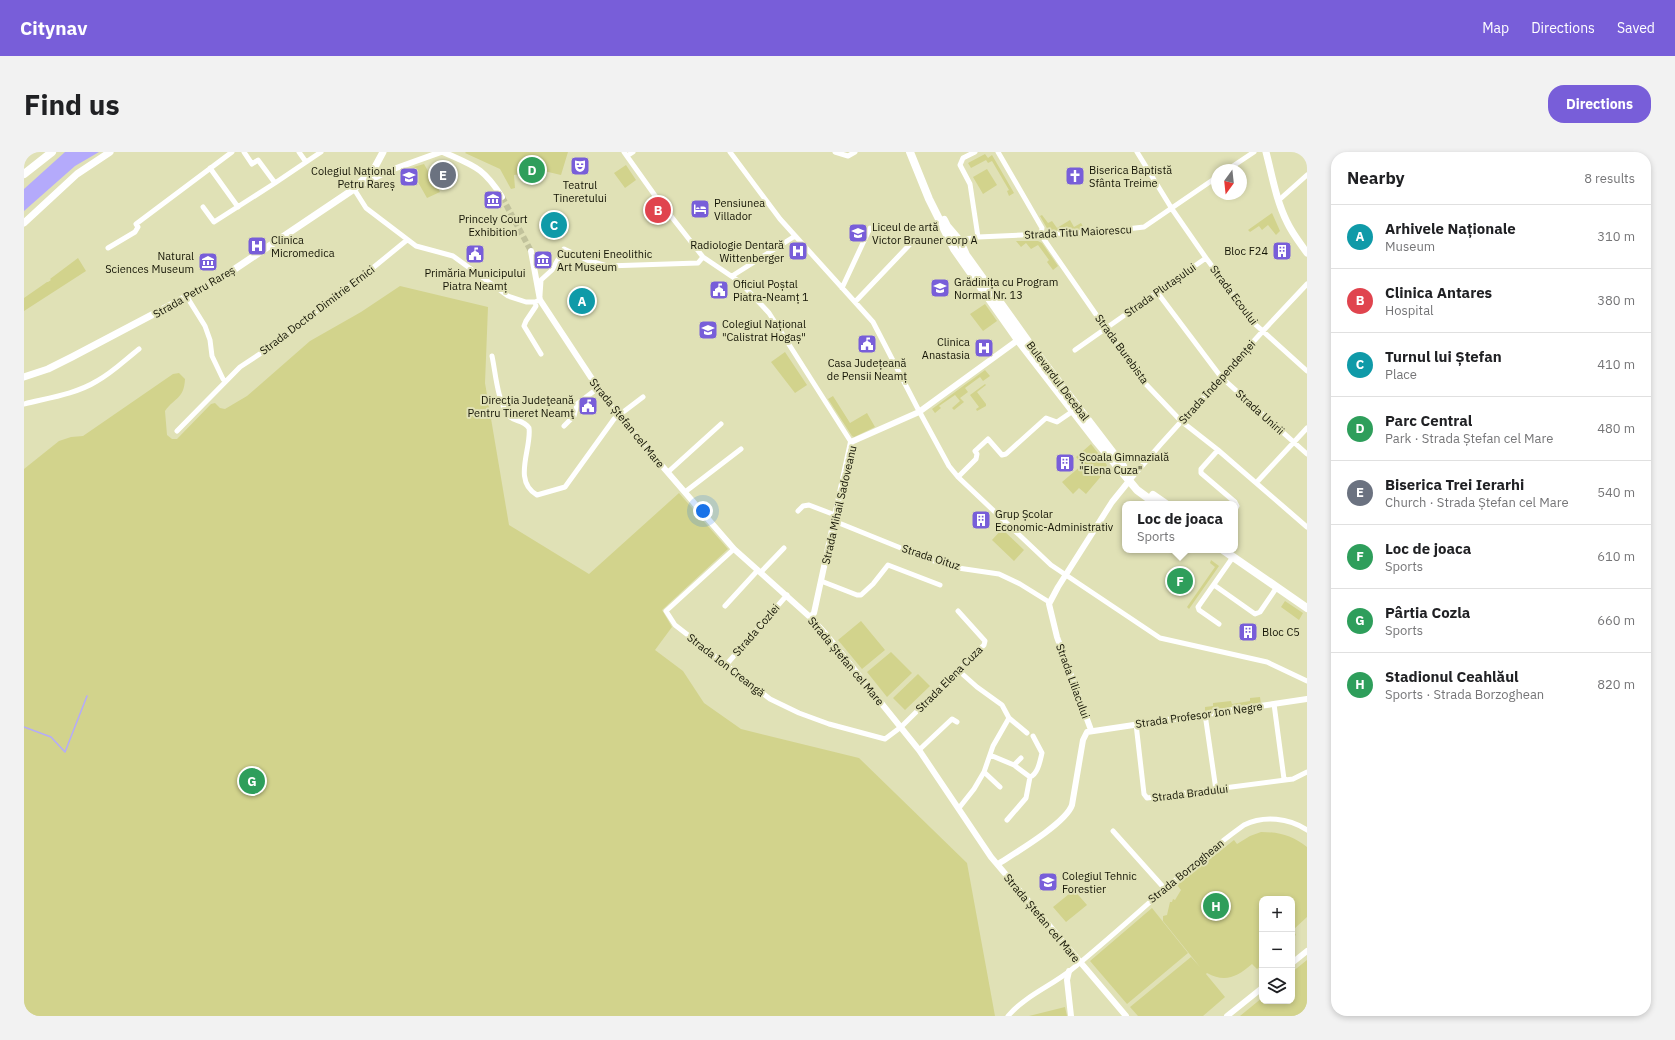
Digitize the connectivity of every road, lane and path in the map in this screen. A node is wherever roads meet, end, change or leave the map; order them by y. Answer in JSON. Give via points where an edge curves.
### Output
{"nodes":[{"id":1,"x":52,"y":152,"type":"edge"},
{"id":2,"x":110,"y":152,"type":"edge"},
{"id":3,"x":232,"y":152,"type":"edge"},
{"id":4,"x":244,"y":152,"type":"edge"},
{"id":5,"x":299,"y":152,"type":"edge"},
{"id":6,"x":321,"y":152,"type":"edge"},
{"id":7,"x":383,"y":152,"type":"edge"},
{"id":8,"x":442,"y":152,"type":"edge"},
{"id":9,"x":633,"y":152,"type":"edge"},
{"id":10,"x":730,"y":152,"type":"edge"},
{"id":11,"x":835,"y":152,"type":"edge"},
{"id":12,"x":855,"y":152,"type":"edge"},
{"id":13,"x":910,"y":152,"type":"edge"},
{"id":14,"x":914,"y":152,"type":"edge"},
{"id":15,"x":974,"y":152,"type":"edge"},
{"id":16,"x":998,"y":152,"type":"edge"},
{"id":17,"x":1137,"y":152,"type":"edge"},
{"id":18,"x":1254,"y":152,"type":"edge"},
{"id":19,"x":1266,"y":152,"type":"edge"},
{"id":20,"x":626,"y":154,"type":"edge"},
{"id":21,"x":306,"y":162,"type":"junction"},
{"id":22,"x":1236,"y":164,"type":"edge"},
{"id":23,"x":210,"y":168,"type":"junction"},
{"id":24,"x":24,"y":174,"type":"edge"},
{"id":25,"x":1307,"y":175,"type":"edge"},
{"id":26,"x":1211,"y":181,"type":"edge"},
{"id":27,"x":274,"y":183,"type":"junction"},
{"id":28,"x":354,"y":189,"type":"junction"},
{"id":29,"x":502,"y":197,"type":"tunnel mouth"},
{"id":30,"x":1279,"y":200,"type":"junction"},
{"id":31,"x":238,"y":207,"type":"junction"},
{"id":32,"x":203,"y":208,"type":"dead end"},
{"id":33,"x":1172,"y":209,"type":"junction"},
{"id":34,"x":24,"y":223,"type":"edge"},
{"id":35,"x":870,"y":228,"type":"dead end"},
{"id":36,"x":1041,"y":235,"type":"junction"},
{"id":37,"x":795,"y":236,"type":"junction"},
{"id":38,"x":975,"y":238,"type":"junction"},
{"id":39,"x":915,"y":239,"type":"dead end"},
{"id":40,"x":407,"y":240,"type":"junction"},
{"id":41,"x":959,"y":245,"type":"junction"},
{"id":42,"x":108,"y":248,"type":"dead end"},
{"id":43,"x":531,"y":251,"type":"tunnel mouth"},
{"id":44,"x":1306,"y":251,"type":"edge"},
{"id":45,"x":703,"y":257,"type":"junction"},
{"id":46,"x":1206,"y":258,"type":"junction"},
{"id":47,"x":732,"y":276,"type":"junction"},
{"id":48,"x":1307,"y":284,"type":"edge"},
{"id":49,"x":842,"y":288,"type":"junction"},
{"id":50,"x":1157,"y":292,"type":"junction"},
{"id":51,"x":187,"y":297,"type":"junction"},
{"id":52,"x":538,"y":300,"type":"junction"},
{"id":53,"x":855,"y":302,"type":"junction"},
{"id":54,"x":1106,"y":328,"type":"junction"},
{"id":55,"x":1262,"y":332,"type":"junction"},
{"id":56,"x":1018,"y":340,"type":"junction"},
{"id":57,"x":138,"y":349,"type":"dead end"},
{"id":58,"x":1075,"y":350,"type":"dead end"},
{"id":59,"x":541,"y":354,"type":"dead end"},
{"id":60,"x":492,"y":356,"type":"dead end"},
{"id":61,"x":1307,"y":371,"type":"edge"},
{"id":62,"x":24,"y":376,"type":"edge"},
{"id":63,"x":1221,"y":377,"type":"junction"},
{"id":64,"x":223,"y":379,"type":"dead end"},
{"id":65,"x":598,"y":388,"type":"junction"},
{"id":66,"x":643,"y":397,"type":"dead end"},
{"id":67,"x":24,"y":404,"type":"edge"},
{"id":68,"x":1073,"y":411,"type":"junction"},
{"id":69,"x":919,"y":412,"type":"junction"},
{"id":70,"x":618,"y":415,"type":"junction"},
{"id":71,"x":1181,"y":421,"type":"junction"},
{"id":72,"x":721,"y":424,"type":"dead end"},
{"id":73,"x":564,"y":426,"type":"dead end"},
{"id":74,"x":1307,"y":428,"type":"edge"},
{"id":75,"x":177,"y":431,"type":"dead end"},
{"id":76,"x":851,"y":442,"type":"junction"},
{"id":77,"x":1294,"y":442,"type":"junction"},
{"id":78,"x":741,"y":448,"type":"dead end"},
{"id":79,"x":1218,"y":450,"type":"junction"},
{"id":80,"x":1307,"y":454,"type":"edge"},
{"id":81,"x":668,"y":472,"type":"junction"},
{"id":82,"x":958,"y":477,"type":"junction"},
{"id":83,"x":1131,"y":479,"type":"junction"},
{"id":84,"x":1256,"y":483,"type":"junction"},
{"id":85,"x":685,"y":492,"type":"junction"},
{"id":86,"x":1152,"y":501,"type":"edge"},
{"id":87,"x":1162,"y":501,"type":"edge"},
{"id":88,"x":1234,"y":501,"type":"edge"},
{"id":89,"x":798,"y":511,"type":"dead end"},
{"id":90,"x":834,"y":518,"type":"junction"},
{"id":91,"x":1307,"y":527,"type":"edge"},
{"id":92,"x":784,"y":548,"type":"dead end"},
{"id":93,"x":734,"y":549,"type":"junction"},
{"id":94,"x":1232,"y":554,"type":"edge"},
{"id":95,"x":760,"y":571,"type":"junction"},
{"id":96,"x":1065,"y":576,"type":"junction"},
{"id":97,"x":821,"y":581,"type":"junction"},
{"id":98,"x":940,"y":585,"type":"dead end"},
{"id":99,"x":1214,"y":585,"type":"junction"},
{"id":100,"x":1277,"y":587,"type":"junction"},
{"id":101,"x":787,"y":595,"type":"junction"},
{"id":102,"x":1050,"y":602,"type":"junction"},
{"id":103,"x":1307,"y":604,"type":"edge"},
{"id":104,"x":725,"y":606,"type":"dead end"},
{"id":105,"x":1307,"y":608,"type":"edge"},
{"id":106,"x":958,"y":612,"type":"dead end"},
{"id":107,"x":810,"y":617,"type":"junction"},
{"id":108,"x":1219,"y":624,"type":"dead end"},
{"id":109,"x":726,"y":665,"type":"junction"},
{"id":110,"x":959,"y":671,"type":"junction"},
{"id":111,"x":1307,"y":681,"type":"edge"},
{"id":112,"x":1307,"y":699,"type":"edge"},
{"id":113,"x":1274,"y":704,"type":"junction"},
{"id":114,"x":1205,"y":714,"type":"junction"},
{"id":115,"x":1009,"y":718,"type":"junction"},
{"id":116,"x":957,"y":722,"type":"dead end"},
{"id":117,"x":1136,"y":724,"type":"junction"},
{"id":118,"x":901,"y":727,"type":"junction"},
{"id":119,"x":1091,"y":730,"type":"junction"},
{"id":120,"x":1027,"y":733,"type":"dead end"},
{"id":121,"x":1033,"y":736,"type":"dead end"},
{"id":122,"x":919,"y":750,"type":"junction"},
{"id":123,"x":990,"y":755,"type":"junction"},
{"id":124,"x":1021,"y":758,"type":"dead end"},
{"id":125,"x":1014,"y":765,"type":"junction"},
{"id":126,"x":984,"y":772,"type":"junction"},
{"id":127,"x":1307,"y":772,"type":"edge"},
{"id":128,"x":1030,"y":777,"type":"junction"},
{"id":129,"x":1284,"y":780,"type":"junction"},
{"id":130,"x":1000,"y":787,"type":"dead end"},
{"id":131,"x":1216,"y":790,"type":"junction"},
{"id":132,"x":959,"y":808,"type":"junction"},
{"id":133,"x":1007,"y":820,"type":"dead end"},
{"id":134,"x":1307,"y":830,"type":"edge"},
{"id":135,"x":1113,"y":831,"type":"dead end"},
{"id":136,"x":998,"y":864,"type":"junction"},
{"id":137,"x":1165,"y":888,"type":"junction"},
{"id":138,"x":1307,"y":951,"type":"edge"},
{"id":139,"x":1295,"y":961,"type":"edge"},
{"id":140,"x":1080,"y":962,"type":"junction"},
{"id":141,"x":1070,"y":971,"type":"junction"},
{"id":142,"x":1259,"y":990,"type":"edge"},
{"id":143,"x":1008,"y":1016,"type":"edge"},
{"id":144,"x":1071,"y":1016,"type":"edge"},
{"id":145,"x":1126,"y":1016,"type":"edge"},
{"id":146,"x":1227,"y":1016,"type":"edge"}],
"edges":[{"from":1,"to":24,"type":"main road"},
{"from":2,"to":34,"type":"main road","via":[[77,174]]},
{"from":3,"to":23,"type":"street"},
{"from":4,"to":27,"type":"street","via":[[252,164],[258,160]]},
{"from":5,"to":21,"type":"street"},
{"from":6,"to":21,"type":"street"},
{"from":7,"to":28,"type":"main road","name":"Strada Petru Rareș","via":[[375,168]]},
{"from":8,"to":28,"type":"street","name":"Strada Petru Rareș","via":[[388,171]]},
{"from":8,"to":29,"type":"street","via":[[479,169],[490,179]]},
{"from":9,"to":20,"type":"street"},
{"from":10,"to":37,"type":"street"},
{"from":11,"to":12,"type":"street","via":[[848,156]]},
{"from":13,"to":41,"type":"main road","name":"Bulevardul Decebal","via":[[929,199]]},
{"from":14,"to":41,"type":"main road","name":"Bulevardul Decebal","via":[[947,226]]},
{"from":15,"to":38,"type":"street","via":[[963,158],[960,164],[970,184],[973,198]]},
{"from":16,"to":36,"type":"street","name":"Strada Burebista","via":[[1042,228]]},
{"from":17,"to":33,"type":"street","name":"Strada Ecoului"},
{"from":18,"to":22,"type":"street"},
{"from":19,"to":30,"type":"main road"},
{"from":20,"to":45,"type":"street","via":[[656,198]]},
{"from":21,"to":27,"type":"street"},
{"from":23,"to":31,"type":"street"},
{"from":23,"to":42,"type":"street","via":[[136,224],[138,227],[135,232]]},
{"from":25,"to":30,"type":"street"},
{"from":26,"to":33,"type":"street","name":"Strada Titu Maiorescu"},
{"from":27,"to":31,"type":"street"},
{"from":28,"to":40,"type":"street","via":[[366,208]]},
{"from":28,"to":51,"type":"main road","name":"Strada Petru Rareș","via":[[220,279]]},
{"from":30,"to":44,"type":"main road","via":[[1287,222]]},
{"from":31,"to":32,"type":"street","via":[[214,222]]},
{"from":33,"to":36,"type":"street","name":"Strada Titu Maiorescu","via":[[1139,228]]},
{"from":33,"to":46,"type":"street","name":"Strada Ecoului"},
{"from":35,"to":49,"type":"street"},
{"from":36,"to":38,"type":"street","name":"Strada Titu Maiorescu"},
{"from":36,"to":54,"type":"street","name":"Strada Burebista"},
{"from":37,"to":47,"type":"street"},
{"from":37,"to":49,"type":"street"},
{"from":38,"to":41,"type":"street","name":"Strada Titu Maiorescu"},
{"from":39,"to":53,"type":"street"},
{"from":40,"to":52,"type":"street","via":[[422,249],[453,256],[508,296],[521,301]]},
{"from":40,"to":75,"type":"street","name":"Strada Doctor Dimitrie Ernici","via":[[305,319],[287,336],[240,367]]},
{"from":41,"to":56,"type":"main road","name":"Bulevardul Decebal"},
{"from":41,"to":83,"type":"main road","name":"Bulevardul Decebal"},
{"from":43,"to":52,"type":"street","name":"Strada Ștefan cel Mare"},
{"from":45,"to":47,"type":"street"},
{"from":45,"to":52,"type":"street","via":[[698,263],[607,266],[564,249],[552,270],[542,280]]},
{"from":46,"to":50,"type":"street","name":"Strada Plutașului"},
{"from":46,"to":55,"type":"street","name":"Strada Ecoului"},
{"from":47,"to":76,"type":"street","via":[[769,313]]},
{"from":48,"to":55,"type":"street","name":"Strada Independenței"},
{"from":49,"to":53,"type":"street"},
{"from":50,"to":54,"type":"street","name":"Strada Plutașului"},
{"from":50,"to":63,"type":"street","name":"Strada Unirii"},
{"from":51,"to":62,"type":"main road","name":"Strada Petru Rareș","via":[[60,363],[33,375]]},
{"from":51,"to":64,"type":"street","via":[[207,331],[212,356]]},
{"from":52,"to":59,"type":"street","via":[[524,326]]},
{"from":52,"to":65,"type":"street","name":"Strada Ștefan cel Mare"},
{"from":53,"to":69,"type":"street","via":[[873,322]]},
{"from":54,"to":58,"type":"street","name":"Strada Plutașului"},
{"from":54,"to":71,"type":"street","name":"Strada Burebista","via":[[1140,378]]},
{"from":55,"to":61,"type":"street","name":"Strada Ecoului"},
{"from":55,"to":63,"type":"street","name":"Strada Independenței"},
{"from":56,"to":68,"type":"main road","name":"Bulevardul Decebal"},
{"from":56,"to":69,"type":"street","name":"Strada Mihail Sadoveanu"},
{"from":57,"to":67,"type":"street","via":[[106,376],[92,384]]},
{"from":60,"to":70,"type":"street","via":[[506,411],[510,417],[526,423],[530,428],[524,469],[529,487],[537,495],[565,486]]},
{"from":63,"to":71,"type":"street","name":"Strada Independenței"},
{"from":63,"to":77,"type":"street","name":"Strada Unirii"},
{"from":65,"to":70,"type":"street","name":"Strada Ștefan cel Mare"},
{"from":65,"to":73,"type":"street","via":[[577,404],[574,416]]},
{"from":66,"to":70,"type":"street"},
{"from":68,"to":82,"type":"street","via":[[1057,422],[1046,418],[1006,454],[1002,455],[988,439],[975,451],[976,459]]},
{"from":68,"to":83,"type":"main road","name":"Bulevardul Decebal"},
{"from":69,"to":76,"type":"street","name":"Strada Mihail Sadoveanu"},
{"from":69,"to":82,"type":"street","via":[[949,466]]},
{"from":70,"to":81,"type":"street","name":"Strada Ștefan cel Mare"},
{"from":71,"to":79,"type":"street","name":"Strada Burebista"},
{"from":71,"to":83,"type":"street","name":"Strada Independenței"},
{"from":72,"to":81,"type":"street"},
{"from":74,"to":77,"type":"street"},
{"from":76,"to":90,"type":"street","name":"Strada Mihail Sadoveanu"},
{"from":77,"to":80,"type":"street","name":"Strada Unirii"},
{"from":77,"to":84,"type":"street"},
{"from":78,"to":85,"type":"street"},
{"from":79,"to":84,"type":"street","name":"Strada Burebista"},
{"from":79,"to":88,"type":"street","via":[[1201,469],[1201,473]]},
{"from":81,"to":85,"type":"street","name":"Strada Ștefan cel Mare"},
{"from":82,"to":96,"type":"street"},
{"from":83,"to":86,"type":"main road","name":"Bulevardul Decebal","via":[[1137,490]]},
{"from":83,"to":87,"type":"main road","name":"Bulevardul Decebal"},
{"from":83,"to":96,"type":"street","via":[[1112,502]]},
{"from":84,"to":91,"type":"street","name":"Strada Burebista"},
{"from":85,"to":93,"type":"street","name":"Strada Ștefan cel Mare"},
{"from":89,"to":90,"type":"street","name":"Strada Oituz","via":[[806,505]]},
{"from":90,"to":97,"type":"street","name":"Strada Mihail Sadoveanu"},
{"from":90,"to":102,"type":"street","name":"Strada Oituz","via":[[928,559],[958,568],[999,574]]},
{"from":92,"to":95,"type":"street"},
{"from":93,"to":95,"type":"street","name":"Strada Ștefan cel Mare"},
{"from":93,"to":109,"type":"street","name":"Strada Ion Creangă","via":[[666,611],[675,625]]},
{"from":94,"to":99,"type":"street"},
{"from":94,"to":100,"type":"main road"},
{"from":94,"to":103,"type":"main road"},
{"from":95,"to":101,"type":"street","name":"Strada Ștefan cel Mare"},
{"from":95,"to":104,"type":"street"},
{"from":96,"to":102,"type":"street"},
{"from":96,"to":111,"type":"street","via":[[1160,638],[1267,662]]},
{"from":97,"to":98,"type":"street","via":[[861,595],[888,565]]},
{"from":97,"to":107,"type":"street","name":"Strada Mihail Sadoveanu","via":[[814,613]]},
{"from":99,"to":100,"type":"street","via":[[1255,614],[1260,612]]},
{"from":99,"to":108,"type":"street","via":[[1198,607]]},
{"from":100,"to":105,"type":"main road"},
{"from":101,"to":107,"type":"street","name":"Strada Ștefan cel Mare"},
{"from":101,"to":109,"type":"street","name":"Strada Cozlei"},
{"from":102,"to":119,"type":"street","name":"Strada Liliacului","via":[[1049,608],[1057,637]]},
{"from":106,"to":110,"type":"street","name":"Strada Elena Cuza","via":[[985,641]]},
{"from":107,"to":118,"type":"street","name":"Strada Ștefan cel Mare"},
{"from":109,"to":118,"type":"street","name":"Strada Ion Creangă","via":[[770,699],[829,724],[885,739]]},
{"from":110,"to":115,"type":"street","via":[[1002,705]]},
{"from":110,"to":118,"type":"street","name":"Strada Elena Cuza"},
{"from":112,"to":113,"type":"street","name":"Strada Profesor Ion Negre"},
{"from":113,"to":114,"type":"street","name":"Strada Profesor Ion Negre"},
{"from":113,"to":129,"type":"street"},
{"from":114,"to":117,"type":"street","name":"Strada Profesor Ion Negre"},
{"from":114,"to":131,"type":"street"},
{"from":115,"to":120,"type":"street"},
{"from":115,"to":123,"type":"street"},
{"from":116,"to":122,"type":"street","via":[[952,719]]},
{"from":117,"to":119,"type":"street","name":"Strada Profesor Ion Negre"},
{"from":117,"to":131,"type":"street","name":"Strada Bradului","via":[[1145,797],[1151,799]]},
{"from":118,"to":122,"type":"street","name":"Strada Ștefan cel Mare"},
{"from":119,"to":136,"type":"street","name":"Strada Liliacului","via":[[1085,734],[1083,740],[1072,805],[1068,813],[1036,839]]},
{"from":121,"to":128,"type":"street","via":[[1042,755],[1035,773]]},
{"from":122,"to":132,"type":"street","name":"Strada Ștefan cel Mare"},
{"from":123,"to":125,"type":"street"},
{"from":123,"to":126,"type":"street"},
{"from":124,"to":125,"type":"street"},
{"from":125,"to":128,"type":"street"},
{"from":126,"to":130,"type":"street"},
{"from":126,"to":132,"type":"street"},
{"from":127,"to":129,"type":"street","name":"Strada Bradului","via":[[1293,779]]},
{"from":128,"to":133,"type":"street","via":[[1026,798]]},
{"from":129,"to":131,"type":"street","name":"Strada Bradului"},
{"from":132,"to":136,"type":"street","name":"Strada Ștefan cel Mare"},
{"from":134,"to":137,"type":"street","name":"Strada Borzoghean","via":[[1289,821],[1251,822],[1233,833]]},
{"from":135,"to":137,"type":"street"},
{"from":136,"to":140,"type":"street","name":"Strada Ștefan cel Mare"},
{"from":137,"to":140,"type":"street","name":"Strada Borzoghean"},
{"from":138,"to":139,"type":"street"},
{"from":140,"to":141,"type":"street","name":"Strada Borzoghean"},
{"from":140,"to":145,"type":"street","name":"Strada Ștefan cel Mare"},
{"from":141,"to":143,"type":"street","name":"Strada Borzoghean","via":[[1016,1006]]},
{"from":141,"to":144,"type":"street","via":[[1067,980]]},
{"from":142,"to":146,"type":"street"}]}
